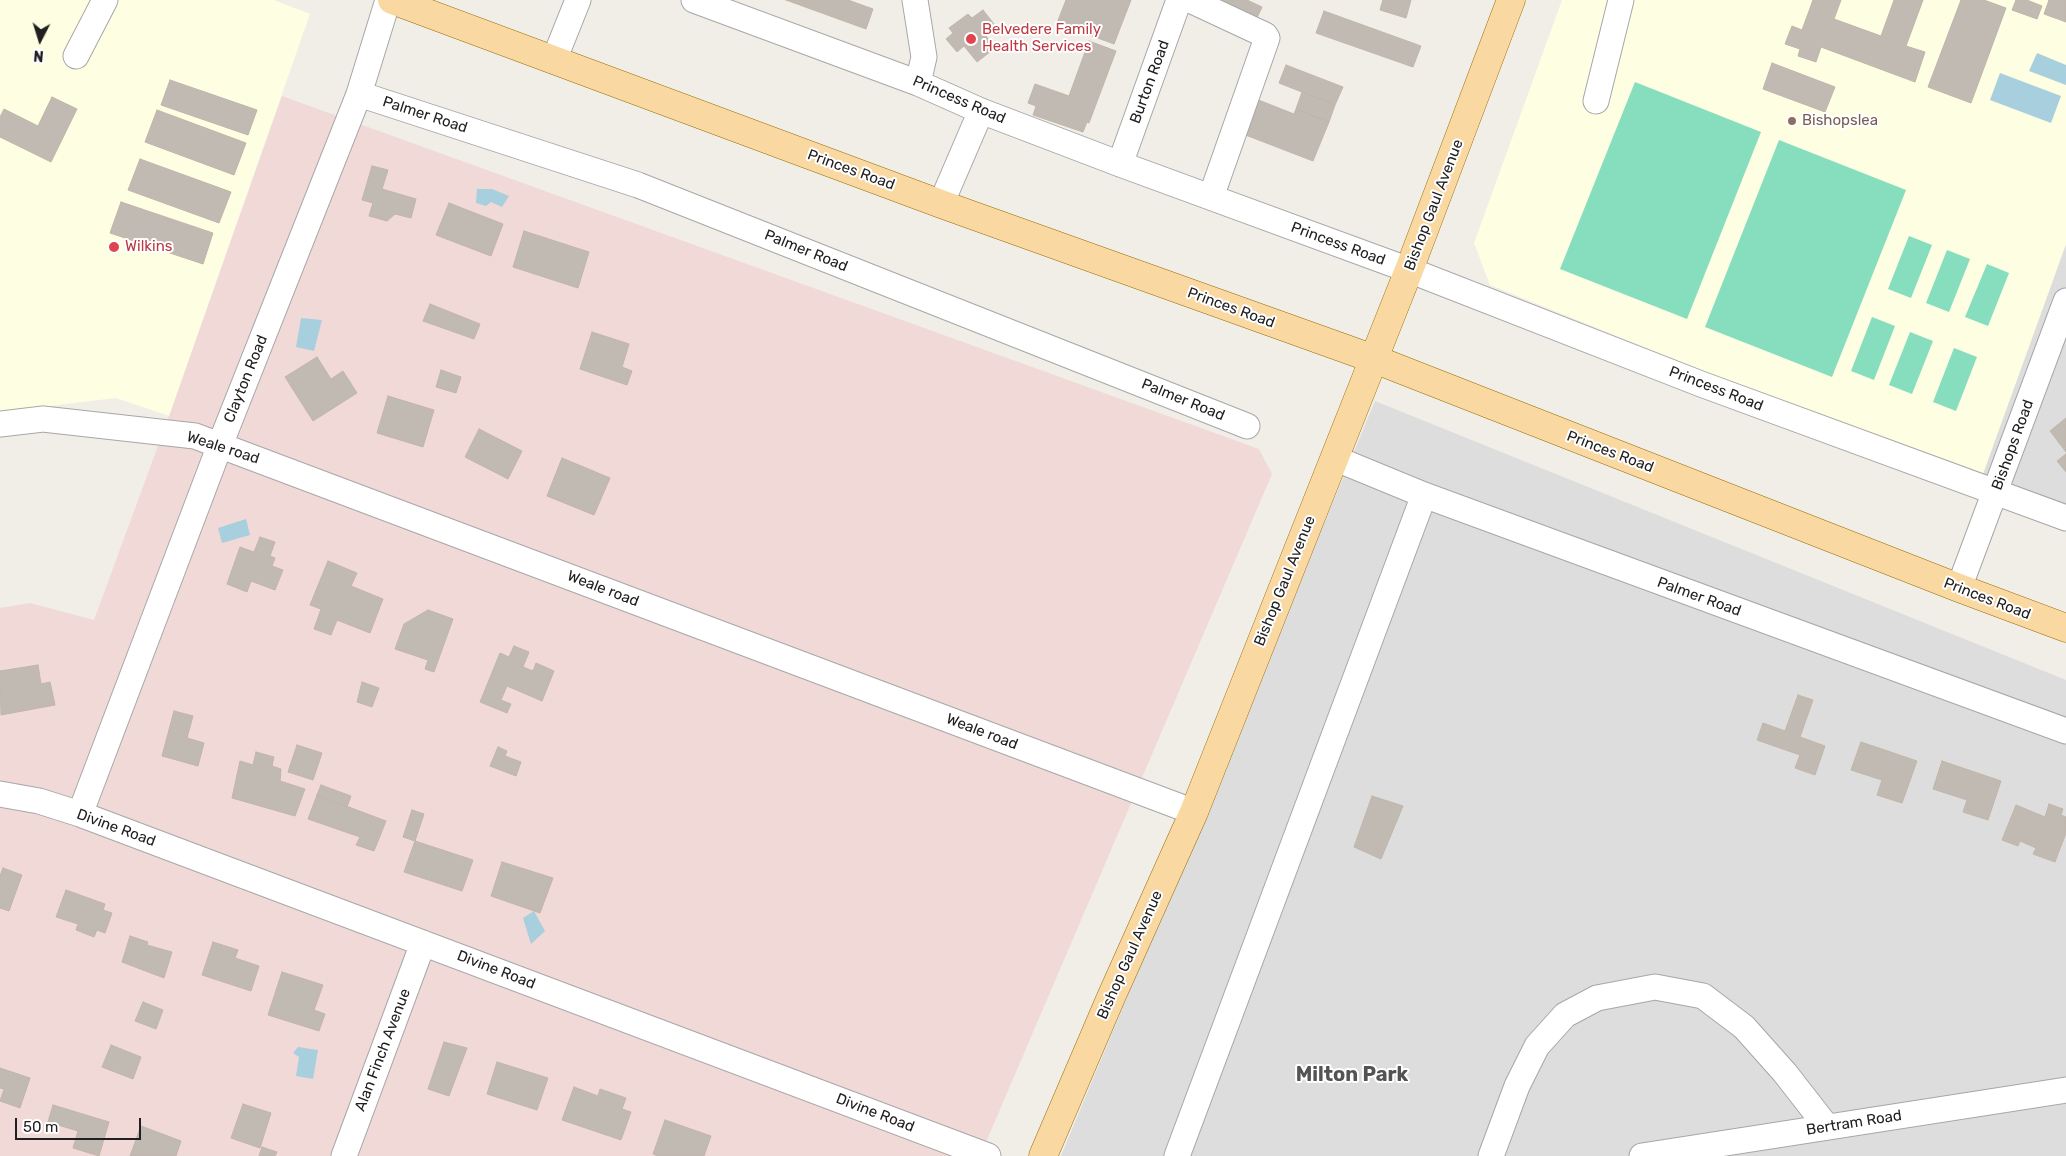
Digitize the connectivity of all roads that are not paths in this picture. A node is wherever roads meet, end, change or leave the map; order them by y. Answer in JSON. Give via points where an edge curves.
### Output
{"nodes":[{"id":1,"x":105,"y":0,"type":"edge"},
{"id":2,"x":390,"y":0,"type":"edge"},
{"id":3,"x":578,"y":0,"type":"edge"},
{"id":4,"x":694,"y":0,"type":"edge"},
{"id":5,"x":915,"y":0,"type":"edge"},
{"id":6,"x":1180,"y":0,"type":"edge"},
{"id":7,"x":1190,"y":0,"type":"edge"},
{"id":8,"x":1511,"y":0,"type":"edge"},
{"id":9,"x":1621,"y":0,"type":"edge"},
{"id":10,"x":76,"y":56,"type":"dead end"},
{"id":11,"x":554,"y":60,"type":"junction"},
{"id":12,"x":918,"y":83,"type":"junction"},
{"id":13,"x":359,"y":94,"type":"junction"},
{"id":14,"x":1596,"y":101,"type":"dead end"},
{"id":15,"x":981,"y":111,"type":"junction"},
{"id":16,"x":1120,"y":164,"type":"junction"},
{"id":17,"x":1211,"y":197,"type":"junction"},
{"id":18,"x":941,"y":204,"type":"junction"},
{"id":19,"x":1409,"y":270,"type":"junction"},
{"id":20,"x":2066,"y":301,"type":"edge"},
{"id":21,"x":1374,"y":359,"type":"junction"},
{"id":22,"x":0,"y":424,"type":"edge"},
{"id":23,"x":1247,"y":426,"type":"dead end"},
{"id":24,"x":220,"y":445,"type":"junction"},
{"id":25,"x":1334,"y":458,"type":"junction"},
{"id":26,"x":1995,"y":492,"type":"junction"},
{"id":27,"x":1424,"y":495,"type":"junction"},
{"id":28,"x":2066,"y":518,"type":"edge"},
{"id":29,"x":1960,"y":588,"type":"junction"},
{"id":30,"x":2066,"y":628,"type":"edge"},
{"id":31,"x":2066,"y":731,"type":"edge"},
{"id":32,"x":0,"y":794,"type":"edge"},
{"id":33,"x":1194,"y":812,"type":"junction"},
{"id":34,"x":80,"y":814,"type":"junction"},
{"id":35,"x":423,"y":943,"type":"junction"},
{"id":36,"x":2066,"y":1090,"type":"edge"},
{"id":37,"x":1827,"y":1127,"type":"junction"},
{"id":38,"x":344,"y":1156,"type":"edge"},
{"id":39,"x":988,"y":1156,"type":"edge"},
{"id":40,"x":1043,"y":1156,"type":"edge"},
{"id":41,"x":1177,"y":1156,"type":"edge"},
{"id":42,"x":1491,"y":1156,"type":"edge"},
{"id":43,"x":1642,"y":1156,"type":"edge"}],
"edges":[{"from":1,"to":10,"type":"street"},
{"from":2,"to":11,"type":"main road","name":"Princes Road"},
{"from":2,"to":13,"type":"street","name":"Clayton Road"},
{"from":3,"to":11,"type":"street"},
{"from":4,"to":12,"type":"street","name":"Princess Road"},
{"from":5,"to":12,"type":"street","via":[[924,57]]},
{"from":6,"to":16,"type":"street","name":"Burton Road"},
{"from":7,"to":17,"type":"street","via":[[1267,38]]},
{"from":8,"to":19,"type":"main road","name":"Bishop Gaul Avenue"},
{"from":9,"to":14,"type":"street"},
{"from":11,"to":18,"type":"main road","name":"Princes Road"},
{"from":12,"to":15,"type":"street","name":"Princess Road"},
{"from":13,"to":23,"type":"street","name":"Palmer Road","via":[[638,184]]},
{"from":13,"to":24,"type":"street","name":"Clayton Road"},
{"from":15,"to":16,"type":"street","name":"Princess Road"},
{"from":15,"to":18,"type":"street"},
{"from":16,"to":17,"type":"street","name":"Princess Road"},
{"from":17,"to":19,"type":"street","name":"Princess Road"},
{"from":18,"to":21,"type":"main road","name":"Princes Road"},
{"from":19,"to":21,"type":"main road","name":"Bishop Gaul Avenue"},
{"from":19,"to":26,"type":"street","name":"Princess Road","via":[[1701,384]]},
{"from":20,"to":26,"type":"street","name":"Bishops Road"},
{"from":21,"to":25,"type":"main road","name":"Bishop Gaul Avenue"},
{"from":21,"to":29,"type":"main road","name":"Princes Road"},
{"from":22,"to":24,"type":"street","name":"Weale road","via":[[43,419],[195,436]]},
{"from":24,"to":33,"type":"street","name":"Weale road"},
{"from":24,"to":34,"type":"street","name":"Clayton Road"},
{"from":25,"to":27,"type":"street","name":"Palmer Road"},
{"from":25,"to":33,"type":"main road","name":"Bishop Gaul Avenue"},
{"from":26,"to":28,"type":"street","name":"Princess Road"},
{"from":26,"to":29,"type":"street","name":"Bishops Road"},
{"from":27,"to":31,"type":"street","name":"Palmer Road"},
{"from":27,"to":41,"type":"street"},
{"from":29,"to":30,"type":"main road","name":"Princes Road"},
{"from":32,"to":34,"type":"street","name":"Divine Road","via":[[39,800]]},
{"from":33,"to":40,"type":"main road","name":"Bishop Gaul Avenue"},
{"from":34,"to":35,"type":"street","name":"Divine Road"},
{"from":35,"to":38,"type":"street","name":"Alan Finch Avenue"},
{"from":35,"to":39,"type":"street","name":"Divine Road"},
{"from":36,"to":37,"type":"street","name":"Bertram Road"},
{"from":37,"to":42,"type":"street","via":[[1744,1027],[1703,996],[1655,987],[1597,998],[1565,1016],[1537,1046]]},
{"from":37,"to":43,"type":"street","name":"Bertram Road"}]}
